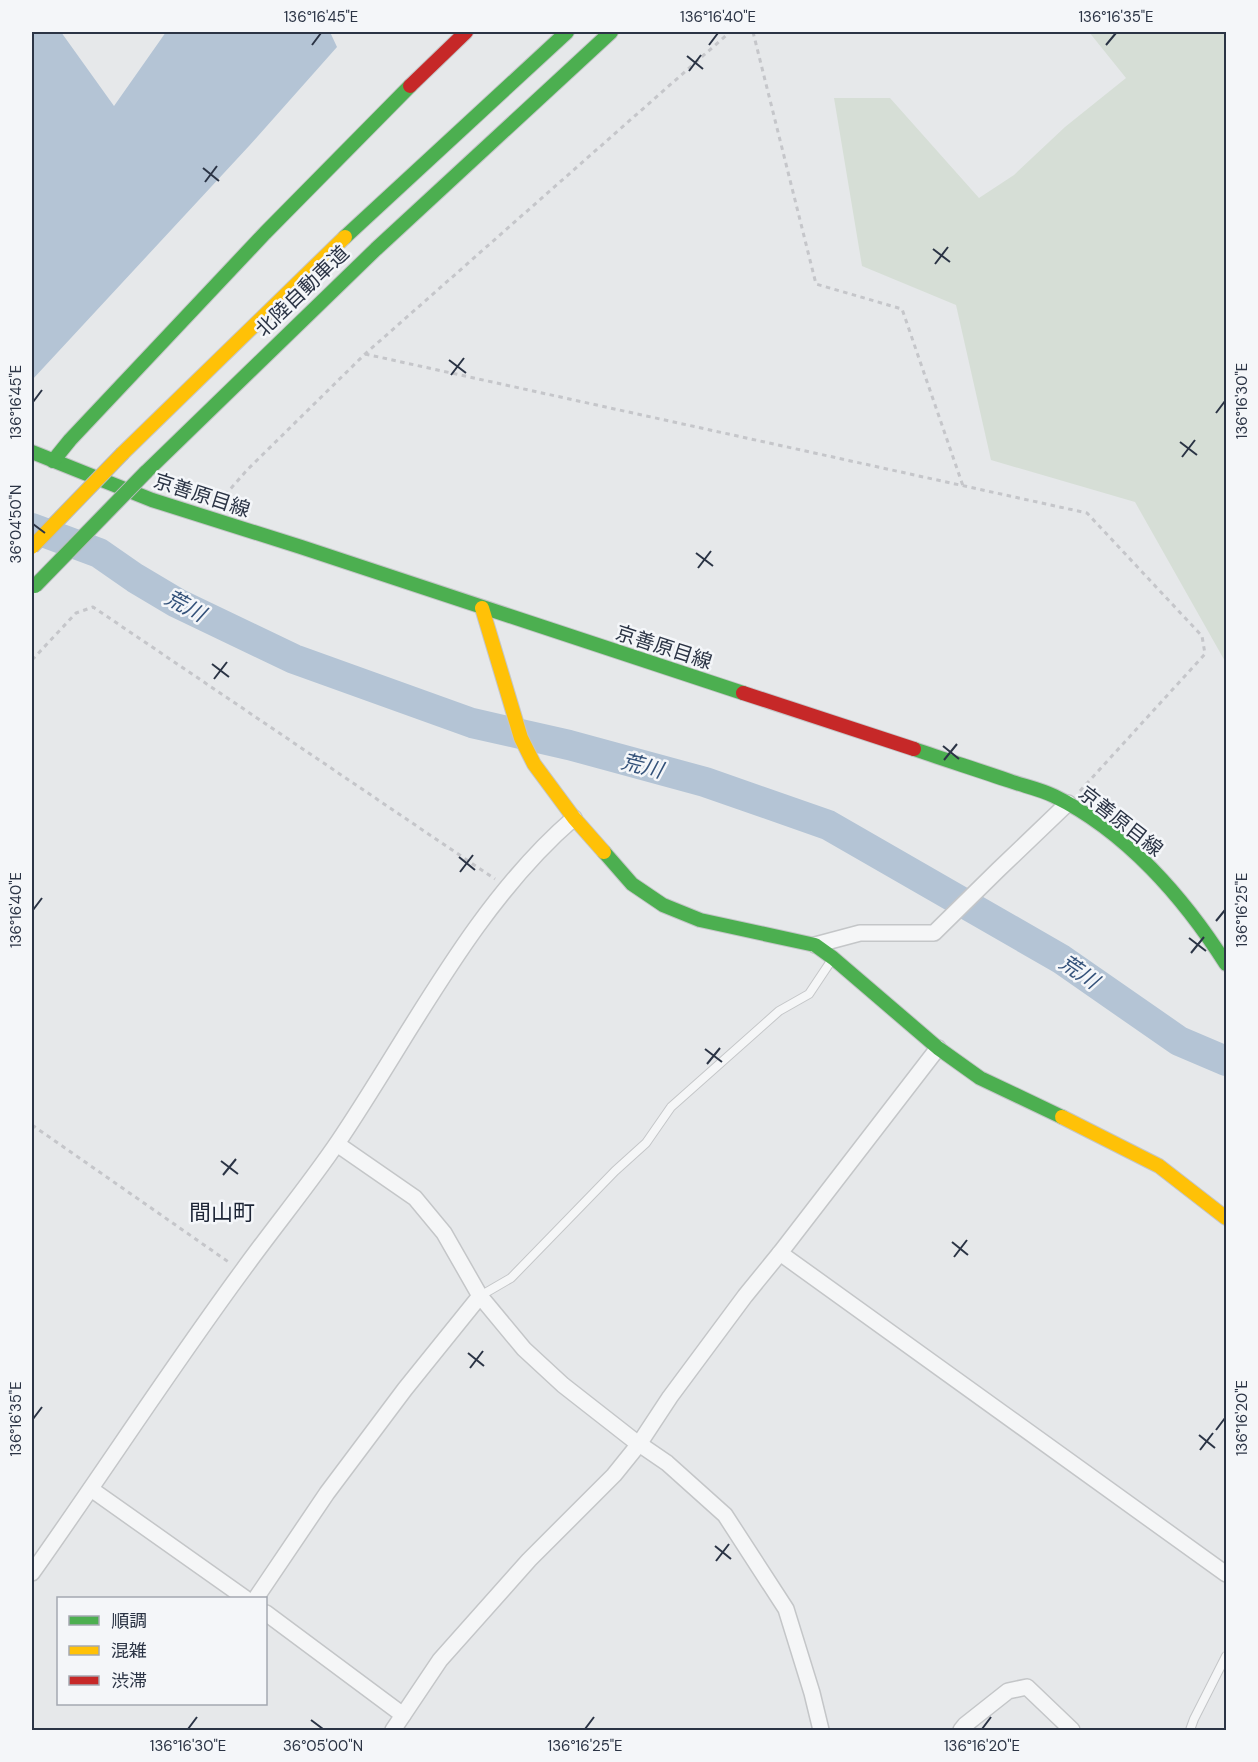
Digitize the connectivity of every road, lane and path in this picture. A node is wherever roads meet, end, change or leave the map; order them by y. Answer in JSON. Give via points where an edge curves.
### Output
{"nodes":[{"id":1,"x":466,"y":32,"type":"edge"},
{"id":2,"x":567,"y":32,"type":"edge"},
{"id":3,"x":611,"y":32,"type":"edge"},
{"id":4,"x":730,"y":32,"type":"edge"},
{"id":5,"x":753,"y":32,"type":"edge"},
{"id":6,"x":365,"y":354,"type":"junction"},
{"id":7,"x":32,"y":452,"type":"edge"},
{"id":8,"x":53,"y":461,"type":"junction"},
{"id":9,"x":963,"y":486,"type":"junction"},
{"id":10,"x":206,"y":517,"type":"junction"},
{"id":11,"x":32,"y":547,"type":"edge"},
{"id":12,"x":33,"y":587,"type":"edge"},
{"id":13,"x":482,"y":608,"type":"junction"},
{"id":14,"x":32,"y":660,"type":"edge"},
{"id":15,"x":1068,"y":803,"type":"junction"},
{"id":16,"x":574,"y":818,"type":"junction"},
{"id":17,"x":507,"y":887,"type":"junction"},
{"id":18,"x":815,"y":945,"type":"junction"},
{"id":19,"x":833,"y":958,"type":"junction"},
{"id":20,"x":1227,"y":964,"type":"edge"},
{"id":21,"x":938,"y":1048,"type":"junction"},
{"id":22,"x":32,"y":1125,"type":"edge"},
{"id":23,"x":337,"y":1144,"type":"junction"},
{"id":24,"x":1227,"y":1218,"type":"edge"},
{"id":25,"x":780,"y":1253,"type":"junction"},
{"id":26,"x":242,"y":1271,"type":"junction"},
{"id":27,"x":480,"y":1296,"type":"junction"},
{"id":28,"x":639,"y":1444,"type":"junction"},
{"id":29,"x":91,"y":1490,"type":"junction"},
{"id":30,"x":32,"y":1573,"type":"edge"},
{"id":31,"x":1227,"y":1574,"type":"edge"},
{"id":32,"x":242,"y":1597,"type":"edge"},
{"id":33,"x":257,"y":1597,"type":"edge"},
{"id":34,"x":267,"y":1614,"type":"edge"},
{"id":35,"x":1227,"y":1656,"type":"edge"},
{"id":36,"x":403,"y":1715,"type":"junction"},
{"id":37,"x":393,"y":1731,"type":"edge"},
{"id":38,"x":821,"y":1731,"type":"edge"},
{"id":39,"x":961,"y":1731,"type":"edge"},
{"id":40,"x":1072,"y":1731,"type":"edge"},
{"id":41,"x":1191,"y":1731,"type":"edge"}],
"edges":[{"from":1,"to":8,"type":"main road","via":[[377,117],[209,290]]},
{"from":2,"to":11,"type":"main road","name":"北陸自動車道","bridge":true,"via":[[337,243]]},
{"from":3,"to":12,"type":"main road","name":"北陸自動車道","bridge":true,"via":[[246,371]]},
{"from":4,"to":6,"type":"path"},
{"from":5,"to":9,"type":"path","via":[[816,284],[902,309]]},
{"from":6,"to":9,"type":"path"},
{"from":6,"to":10,"type":"path","via":[[247,470]]},
{"from":7,"to":8,"type":"main road","name":"京善原目線"},
{"from":8,"to":10,"type":"main road","name":"京善原目線","via":[[152,501]]},
{"from":9,"to":15,"type":"path","via":[[1087,513],[1202,636],[1205,654]]},
{"from":10,"to":13,"type":"main road","name":"京善原目線"},
{"from":13,"to":15,"type":"main road","name":"京善原目線"},
{"from":13,"to":16,"type":"main road","via":[[521,738],[534,764]]},
{"from":14,"to":17,"type":"path","via":[[76,613],[93,607]]},
{"from":15,"to":18,"type":"street","via":[[934,933],[860,933]]},
{"from":15,"to":20,"type":"main road","name":"京善原目線","via":[[1126,846],[1162,879],[1199,921]]},
{"from":16,"to":17,"type":"street"},
{"from":16,"to":18,"type":"main road","via":[[632,884],[663,906],[700,920]]},
{"from":17,"to":23,"type":"street","via":[[440,982]]},
{"from":18,"to":19,"type":"main road"},
{"from":19,"to":21,"type":"main road"},
{"from":19,"to":27,"type":"lane","via":[[809,994],[778,1011],[671,1107],[646,1143],[511,1278]]},
{"from":21,"to":24,"type":"main road","via":[[980,1078],[1159,1166]]},
{"from":21,"to":25,"type":"street"},
{"from":22,"to":26,"type":"path"},
{"from":23,"to":26,"type":"street"},
{"from":23,"to":27,"type":"street","via":[[416,1198],[444,1233]]},
{"from":25,"to":28,"type":"street"},
{"from":25,"to":31,"type":"street"},
{"from":26,"to":29,"type":"street"},
{"from":27,"to":28,"type":"street","via":[[524,1349]]},
{"from":27,"to":33,"type":"street","via":[[327,1493]]},
{"from":28,"to":36,"type":"street","via":[[440,1660]]},
{"from":28,"to":38,"type":"street","via":[[667,1463],[725,1515],[786,1609]]},
{"from":29,"to":30,"type":"street"},
{"from":29,"to":32,"type":"street"},
{"from":34,"to":36,"type":"street"},
{"from":35,"to":41,"type":"lane"},
{"from":36,"to":37,"type":"street"},
{"from":39,"to":40,"type":"street","via":[[1008,1691],[1027,1687]]}]}
